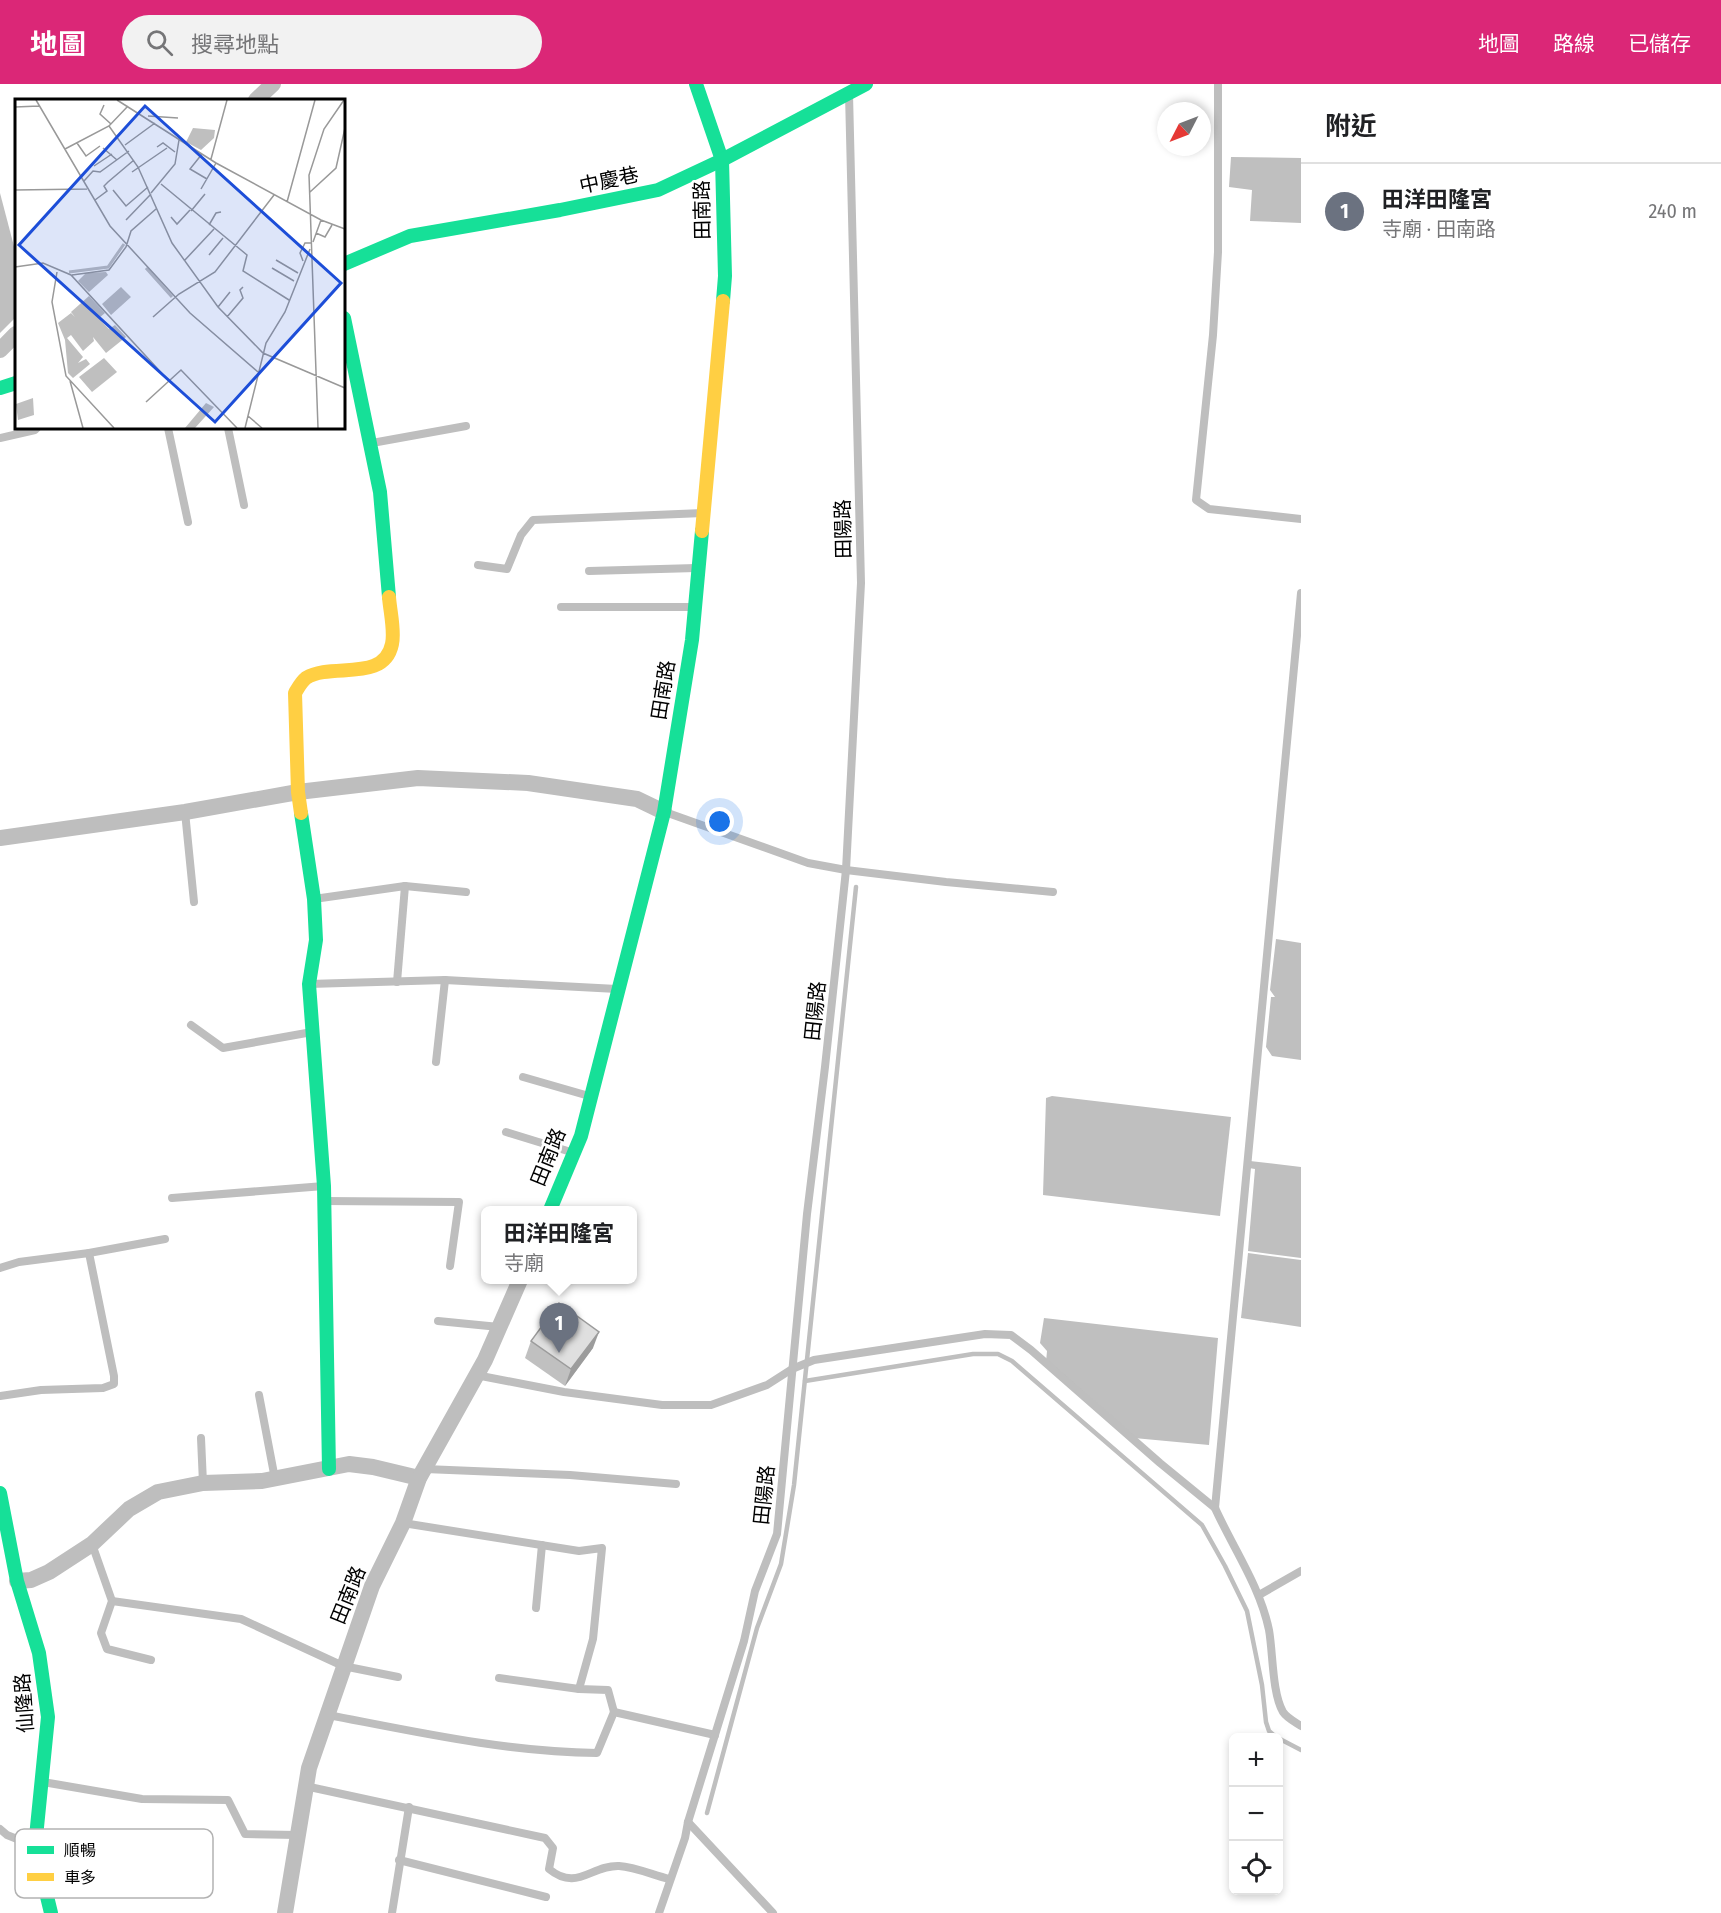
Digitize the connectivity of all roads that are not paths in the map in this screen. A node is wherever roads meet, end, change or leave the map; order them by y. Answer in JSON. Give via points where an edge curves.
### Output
{"nodes":[{"id":1,"x":273,"y":84,"type":"edge"},
{"id":2,"x":696,"y":84,"type":"edge"},
{"id":3,"x":866,"y":84,"type":"edge"},
{"id":4,"x":1218,"y":84,"type":"edge"},
{"id":5,"x":849,"y":93,"type":"junction"},
{"id":6,"x":257,"y":99,"type":"edge"},
{"id":7,"x":722,"y":160,"type":"junction"},
{"id":8,"x":345,"y":264,"type":"edge"},
{"id":9,"x":345,"y":323,"type":"edge"},
{"id":10,"x":15,"y":335,"type":"edge"},
{"id":11,"x":0,"y":350,"type":"edge"},
{"id":12,"x":15,"y":383,"type":"edge"},
{"id":13,"x":0,"y":388,"type":"edge"},
{"id":14,"x":466,"y":426,"type":"dead end"},
{"id":15,"x":36,"y":429,"type":"edge"},
{"id":16,"x":168,"y":429,"type":"edge"},
{"id":17,"x":228,"y":429,"type":"edge"},
{"id":18,"x":0,"y":438,"type":"edge"},
{"id":19,"x":370,"y":444,"type":"junction"},
{"id":20,"x":244,"y":505,"type":"dead end"},
{"id":21,"x":704,"y":513,"type":"junction"},
{"id":22,"x":1301,"y":519,"type":"edge"},
{"id":23,"x":188,"y":522,"type":"dead end"},
{"id":24,"x":478,"y":565,"type":"dead end"},
{"id":25,"x":699,"y":567,"type":"junction"},
{"id":26,"x":589,"y":571,"type":"dead end"},
{"id":27,"x":1301,"y":593,"type":"edge"},
{"id":28,"x":561,"y":607,"type":"dead end"},
{"id":29,"x":696,"y":607,"type":"junction"},
{"id":30,"x":298,"y":792,"type":"junction"},
{"id":31,"x":185,"y":812,"type":"junction"},
{"id":32,"x":664,"y":812,"type":"junction"},
{"id":33,"x":0,"y":838,"type":"edge"},
{"id":34,"x":846,"y":870,"type":"junction"},
{"id":35,"x":405,"y":886,"type":"junction"},
{"id":36,"x":466,"y":892,"type":"dead end"},
{"id":37,"x":1053,"y":892,"type":"dead end"},
{"id":38,"x":314,"y":899,"type":"junction"},
{"id":39,"x":194,"y":902,"type":"dead end"},
{"id":40,"x":445,"y":980,"type":"junction"},
{"id":41,"x":397,"y":982,"type":"junction"},
{"id":42,"x":309,"y":984,"type":"junction"},
{"id":43,"x":618,"y":989,"type":"junction"},
{"id":44,"x":191,"y":1025,"type":"dead end"},
{"id":45,"x":312,"y":1032,"type":"junction"},
{"id":46,"x":436,"y":1062,"type":"dead end"},
{"id":47,"x":523,"y":1077,"type":"dead end"},
{"id":48,"x":591,"y":1097,"type":"junction"},
{"id":49,"x":506,"y":1132,"type":"dead end"},
{"id":50,"x":574,"y":1153,"type":"junction"},
{"id":51,"x":324,"y":1186,"type":"junction"},
{"id":52,"x":172,"y":1198,"type":"dead end"},
{"id":53,"x":324,"y":1201,"type":"junction"},
{"id":54,"x":552,"y":1206,"type":"edge"},
{"id":55,"x":165,"y":1239,"type":"dead end"},
{"id":56,"x":89,"y":1253,"type":"junction"},
{"id":57,"x":450,"y":1266,"type":"dead end"},
{"id":58,"x":0,"y":1268,"type":"edge"},
{"id":59,"x":518,"y":1284,"type":"edge"},
{"id":60,"x":438,"y":1321,"type":"dead end"},
{"id":61,"x":499,"y":1327,"type":"junction"},
{"id":62,"x":796,"y":1368,"type":"junction"},
{"id":63,"x":476,"y":1375,"type":"junction"},
{"id":64,"x":259,"y":1395,"type":"dead end"},
{"id":65,"x":0,"y":1396,"type":"edge"},
{"id":66,"x":201,"y":1438,"type":"dead end"},
{"id":67,"x":330,"y":1469,"type":"junction"},
{"id":68,"x":422,"y":1473,"type":"junction"},
{"id":69,"x":275,"y":1479,"type":"junction"},
{"id":70,"x":203,"y":1483,"type":"junction"},
{"id":71,"x":676,"y":1484,"type":"dead end"},
{"id":72,"x":0,"y":1493,"type":"edge"},
{"id":73,"x":1215,"y":1508,"type":"junction"},
{"id":74,"x":403,"y":1523,"type":"junction"},
{"id":75,"x":93,"y":1544,"type":"junction"},
{"id":76,"x":542,"y":1545,"type":"junction"},
{"id":77,"x":1301,"y":1571,"type":"edge"},
{"id":78,"x":17,"y":1581,"type":"junction"},
{"id":79,"x":1259,"y":1595,"type":"junction"},
{"id":80,"x":112,"y":1601,"type":"junction"},
{"id":81,"x":536,"y":1608,"type":"dead end"},
{"id":82,"x":151,"y":1660,"type":"dead end"},
{"id":83,"x":343,"y":1666,"type":"junction"},
{"id":84,"x":398,"y":1677,"type":"dead end"},
{"id":85,"x":499,"y":1678,"type":"dead end"},
{"id":86,"x":579,"y":1689,"type":"junction"},
{"id":87,"x":614,"y":1712,"type":"junction"},
{"id":88,"x":328,"y":1715,"type":"junction"},
{"id":89,"x":1301,"y":1726,"type":"edge"},
{"id":90,"x":715,"y":1735,"type":"junction"},
{"id":91,"x":42,"y":1782,"type":"junction"},
{"id":92,"x":305,"y":1786,"type":"junction"},
{"id":93,"x":409,"y":1807,"type":"junction"},
{"id":94,"x":688,"y":1822,"type":"junction"},
{"id":95,"x":0,"y":1828,"type":"edge"},
{"id":96,"x":37,"y":1829,"type":"edge"},
{"id":97,"x":297,"y":1835,"type":"junction"},
{"id":98,"x":15,"y":1837,"type":"edge"},
{"id":99,"x":399,"y":1860,"type":"junction"},
{"id":100,"x":669,"y":1879,"type":"junction"},
{"id":101,"x":546,"y":1897,"type":"dead end"},
{"id":102,"x":47,"y":1898,"type":"edge"},
{"id":103,"x":51,"y":1913,"type":"edge"},
{"id":104,"x":285,"y":1913,"type":"edge"},
{"id":105,"x":392,"y":1913,"type":"edge"},
{"id":106,"x":659,"y":1913,"type":"edge"},
{"id":107,"x":773,"y":1913,"type":"edge"}],
"edges":[{"from":1,"to":6,"type":"street"},
{"from":2,"to":7,"type":"street","name":"田南路"},
{"from":3,"to":5,"type":"street","name":"中慶巷"},
{"from":4,"to":22,"type":"lane","via":[[1217,264],[1197,500],[1209,509]]},
{"from":5,"to":7,"type":"street","name":"中慶巷"},
{"from":5,"to":34,"type":"lane","name":"田陽路","via":[[861,583]]},
{"from":7,"to":8,"type":"street","name":"中慶巷","via":[[658,190],[410,236]]},
{"from":7,"to":21,"type":"street","name":"田南路","via":[[724,276]]},
{"from":9,"to":19,"type":"street"},
{"from":10,"to":11,"type":"street"},
{"from":12,"to":13,"type":"street"},
{"from":14,"to":19,"type":"lane"},
{"from":15,"to":18,"type":"lane"},
{"from":16,"to":23,"type":"lane"},
{"from":17,"to":20,"type":"lane"},
{"from":19,"to":30,"type":"street","via":[[381,492],[391,656],[372,668],[317,672],[298,683]]},
{"from":21,"to":24,"type":"lane","via":[[533,520],[521,535],[507,568]]},
{"from":21,"to":25,"type":"street","name":"田南路"},
{"from":25,"to":26,"type":"lane"},
{"from":25,"to":29,"type":"street","name":"田南路"},
{"from":27,"to":73,"type":"lane"},
{"from":28,"to":29,"type":"lane"},
{"from":29,"to":32,"type":"street","name":"田南路"},
{"from":30,"to":31,"type":"street"},
{"from":30,"to":32,"type":"street","via":[[418,778],[517,782],[637,799]]},
{"from":30,"to":38,"type":"street"},
{"from":31,"to":33,"type":"street"},
{"from":31,"to":39,"type":"lane"},
{"from":32,"to":34,"type":"lane","via":[[808,863]]},
{"from":32,"to":43,"type":"street","name":"田南路"},
{"from":34,"to":37,"type":"lane"},
{"from":34,"to":62,"type":"lane","name":"田陽路","via":[[807,1214]]},
{"from":35,"to":36,"type":"lane"},
{"from":35,"to":38,"type":"lane"},
{"from":35,"to":41,"type":"lane"},
{"from":38,"to":42,"type":"street","via":[[316,940]]},
{"from":40,"to":41,"type":"lane"},
{"from":40,"to":43,"type":"lane"},
{"from":40,"to":46,"type":"lane"},
{"from":41,"to":42,"type":"lane"},
{"from":42,"to":45,"type":"street"},
{"from":43,"to":48,"type":"street","name":"田南路"},
{"from":44,"to":45,"type":"lane","via":[[223,1048]]},
{"from":45,"to":51,"type":"street"},
{"from":47,"to":48,"type":"lane"},
{"from":48,"to":50,"type":"street","name":"田南路"},
{"from":49,"to":50,"type":"lane"},
{"from":50,"to":54,"type":"street","name":"田南路"},
{"from":51,"to":52,"type":"lane"},
{"from":51,"to":53,"type":"street"},
{"from":53,"to":57,"type":"lane","via":[[459,1202]]},
{"from":53,"to":67,"type":"street"},
{"from":55,"to":56,"type":"lane"},
{"from":56,"to":58,"type":"lane"},
{"from":56,"to":65,"type":"lane","via":[[114,1384]]},
{"from":59,"to":61,"type":"street","name":"田南路"},
{"from":60,"to":61,"type":"lane"},
{"from":61,"to":63,"type":"street","name":"田南路"},
{"from":62,"to":63,"type":"lane","via":[[767,1385],[711,1405],[662,1405]]},
{"from":62,"to":73,"type":"lane","via":[[814,1360],[985,1334],[1011,1335]]},
{"from":62,"to":90,"type":"lane","name":"田陽路","via":[[777,1534],[755,1592]]},
{"from":63,"to":68,"type":"street","name":"田南路"},
{"from":64,"to":69,"type":"lane"},
{"from":66,"to":70,"type":"lane"},
{"from":67,"to":68,"type":"street","via":[[350,1464]]},
{"from":67,"to":69,"type":"street"},
{"from":68,"to":71,"type":"lane","via":[[570,1475]]},
{"from":68,"to":74,"type":"street","name":"田南路"},
{"from":69,"to":70,"type":"street"},
{"from":70,"to":75,"type":"street","via":[[158,1492],[129,1509]]},
{"from":72,"to":78,"type":"street","name":"仙隆路"},
{"from":73,"to":79,"type":"lane"},
{"from":74,"to":76,"type":"lane"},
{"from":74,"to":83,"type":"street","name":"田南路","via":[[372,1586]]},
{"from":75,"to":78,"type":"street","via":[[49,1572]]},
{"from":75,"to":80,"type":"lane"},
{"from":76,"to":81,"type":"lane"},
{"from":76,"to":86,"type":"lane","via":[[579,1551],[602,1548],[593,1639]]},
{"from":77,"to":79,"type":"lane"},
{"from":78,"to":91,"type":"street","name":"仙隆路","via":[[39,1653],[48,1717]]},
{"from":79,"to":89,"type":"lane","via":[[1269,1629],[1282,1711]]},
{"from":80,"to":82,"type":"lane","via":[[101,1634],[107,1649]]},
{"from":80,"to":83,"type":"lane","via":[[241,1618]]},
{"from":83,"to":84,"type":"lane"},
{"from":83,"to":88,"type":"street","name":"田南路"},
{"from":85,"to":86,"type":"lane"},
{"from":86,"to":87,"type":"lane","via":[[609,1690]]},
{"from":87,"to":88,"type":"lane","via":[[597,1753],[483,1744]]},
{"from":87,"to":90,"type":"lane"},
{"from":88,"to":92,"type":"street","name":"田南路"},
{"from":90,"to":94,"type":"lane","name":"田陽路"},
{"from":91,"to":96,"type":"street","name":"仙隆路"},
{"from":91,"to":97,"type":"lane","via":[[142,1799],[228,1800],[245,1834]]},
{"from":92,"to":93,"type":"lane"},
{"from":92,"to":97,"type":"street","name":"田南路"},
{"from":93,"to":99,"type":"lane"},
{"from":93,"to":100,"type":"lane","via":[[545,1838],[553,1848],[549,1869],[570,1879],[585,1877],[604,1867],[621,1866]]},
{"from":94,"to":100,"type":"lane","name":"田陽路"},
{"from":94,"to":107,"type":"lane"},
{"from":95,"to":98,"type":"lane"},
{"from":97,"to":104,"type":"street","name":"田南路"},
{"from":99,"to":101,"type":"lane"},
{"from":99,"to":105,"type":"lane"},
{"from":100,"to":106,"type":"lane","name":"田陽路"},
{"from":102,"to":103,"type":"street","name":"仙隆路"}]}
